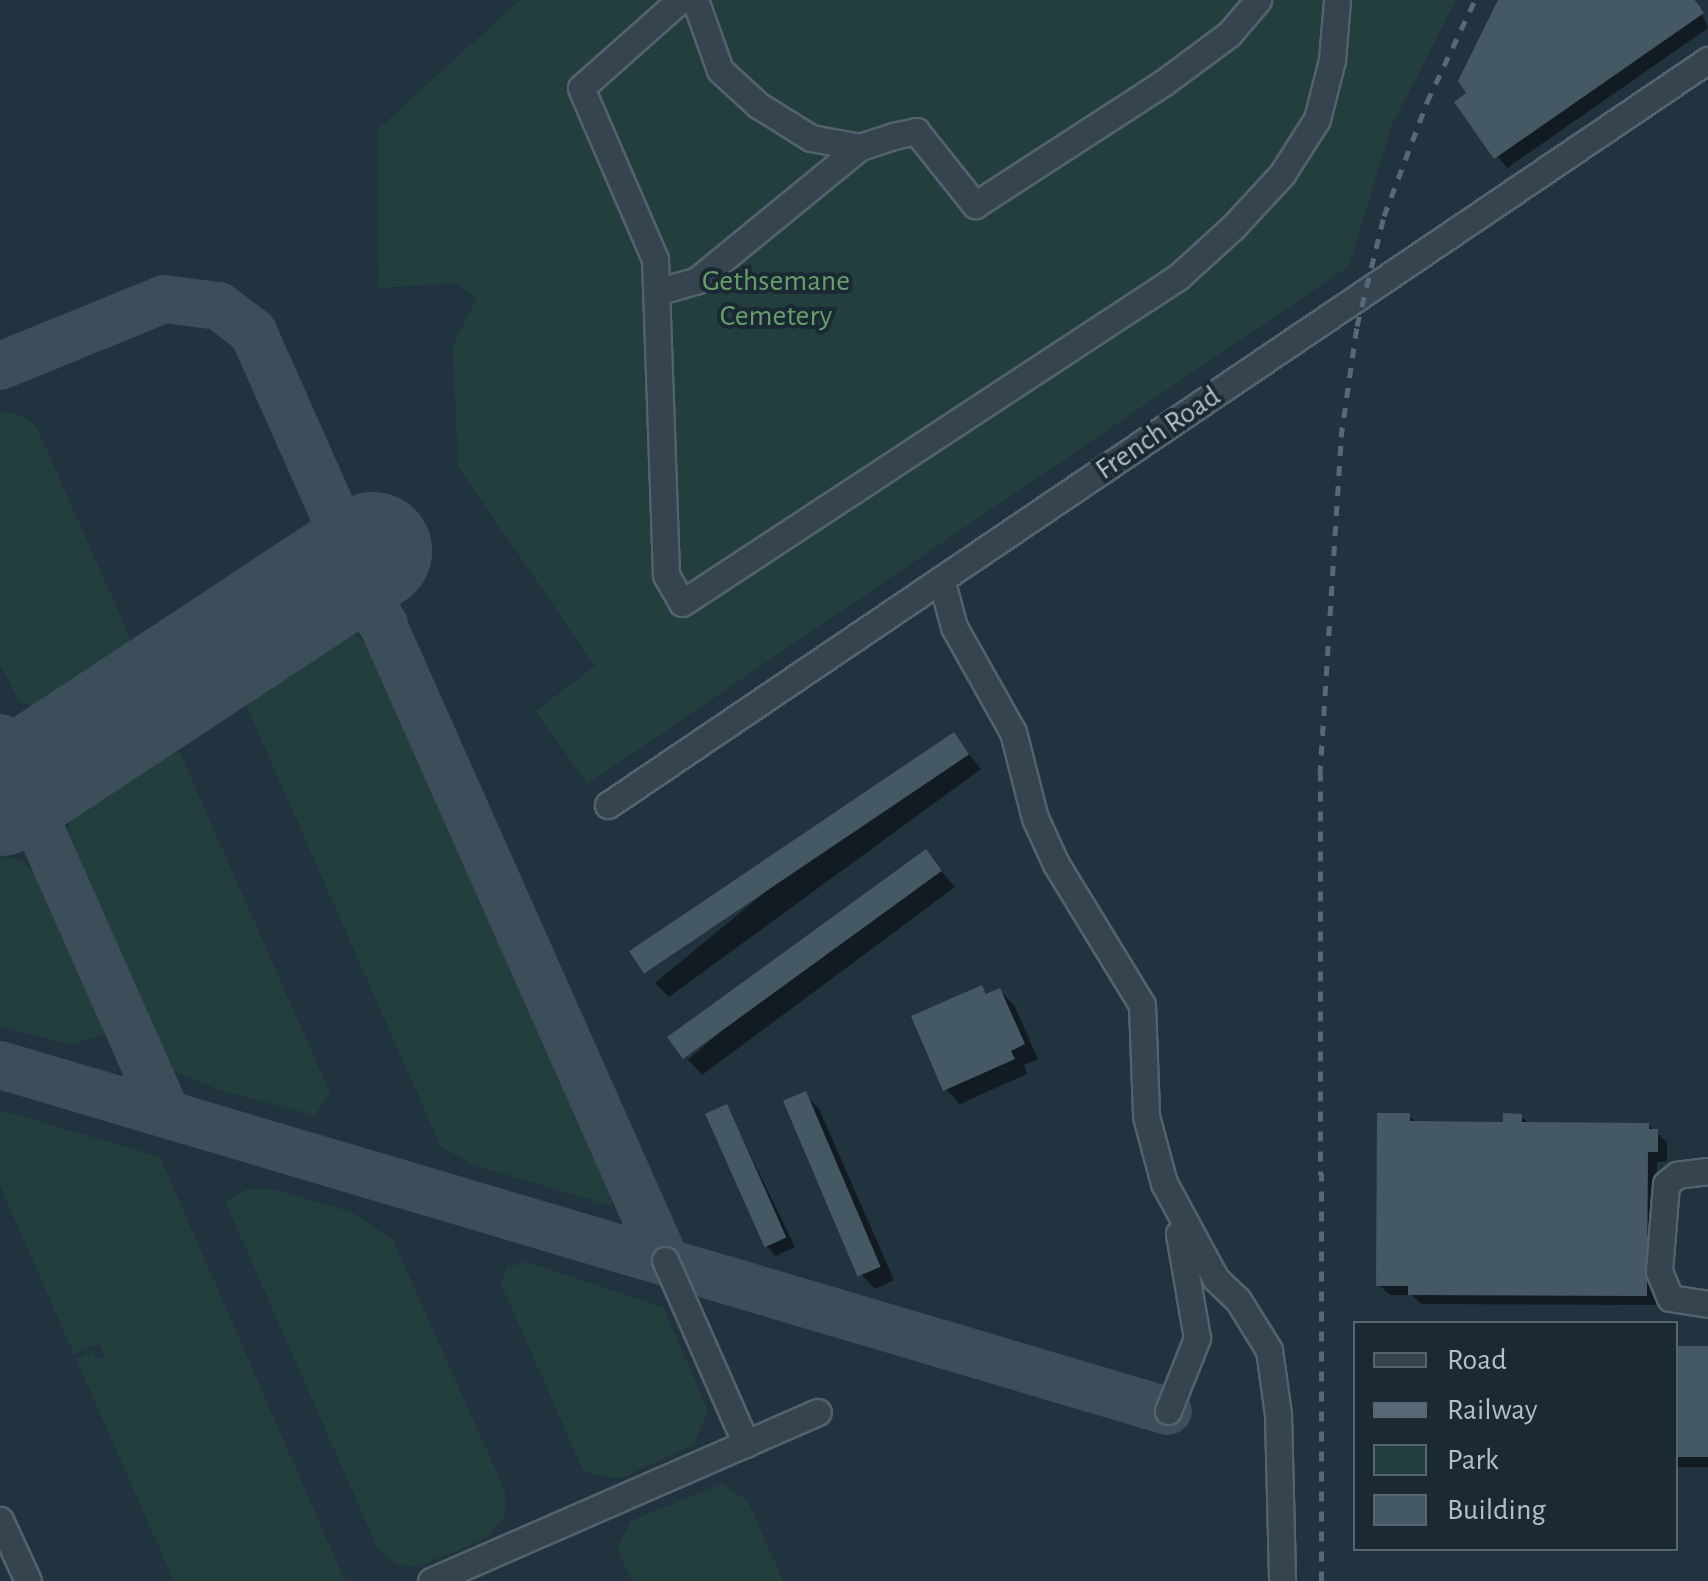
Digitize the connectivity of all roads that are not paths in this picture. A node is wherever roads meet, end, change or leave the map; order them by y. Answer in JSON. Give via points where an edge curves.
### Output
{"nodes":[{"id":1,"x":680,"y":0,"type":"edge"},
{"id":2,"x":694,"y":0,"type":"edge"},
{"id":3,"x":1258,"y":0,"type":"edge"},
{"id":4,"x":1337,"y":0,"type":"edge"},
{"id":5,"x":1708,"y":60,"type":"edge"},
{"id":6,"x":860,"y":147,"type":"junction"},
{"id":7,"x":660,"y":291,"type":"junction"},
{"id":8,"x":942,"y":579,"type":"junction"},
{"id":9,"x":608,"y":805,"type":"dead end"},
{"id":10,"x":1708,"y":1171,"type":"edge"},
{"id":11,"x":1164,"y":1183,"type":"junction"},
{"id":12,"x":665,"y":1260,"type":"dead end"},
{"id":13,"x":1708,"y":1304,"type":"edge"},
{"id":14,"x":1168,"y":1411,"type":"dead end"},
{"id":15,"x":818,"y":1412,"type":"dead end"},
{"id":16,"x":746,"y":1444,"type":"junction"},
{"id":17,"x":0,"y":1520,"type":"edge"},
{"id":18,"x":28,"y":1581,"type":"edge"},
{"id":19,"x":431,"y":1581,"type":"edge"},
{"id":20,"x":1282,"y":1581,"type":"edge"}],
"edges":[{"from":1,"to":7,"type":"street","via":[[581,88],[640,216]]},
{"from":2,"to":6,"type":"street","via":[[720,70],[758,105],[811,138]]},
{"from":3,"to":6,"type":"street","via":[[1229,34],[1163,83],[975,205],[916,131]]},
{"from":4,"to":7,"type":"street","via":[[1317,120],[1282,174],[1233,227],[1178,277],[682,603],[666,575]]},
{"from":5,"to":8,"type":"street","name":"French Road"},
{"from":6,"to":7,"type":"street","via":[[696,281]]},
{"from":8,"to":9,"type":"street","name":"French Road"},
{"from":8,"to":11,"type":"street","via":[[954,627],[1014,732],[1034,818],[1142,1005],[1146,1116]]},
{"from":10,"to":13,"type":"street","via":[[1677,1175],[1666,1184],[1660,1271],[1670,1298]]},
{"from":11,"to":14,"type":"street","via":[[1192,1278],[1197,1338]]},
{"from":11,"to":20,"type":"street","via":[[1216,1279],[1238,1300],[1269,1350],[1278,1414]]},
{"from":12,"to":16,"type":"street"},
{"from":15,"to":16,"type":"street"},
{"from":16,"to":19,"type":"street"},
{"from":17,"to":18,"type":"street"}]}
